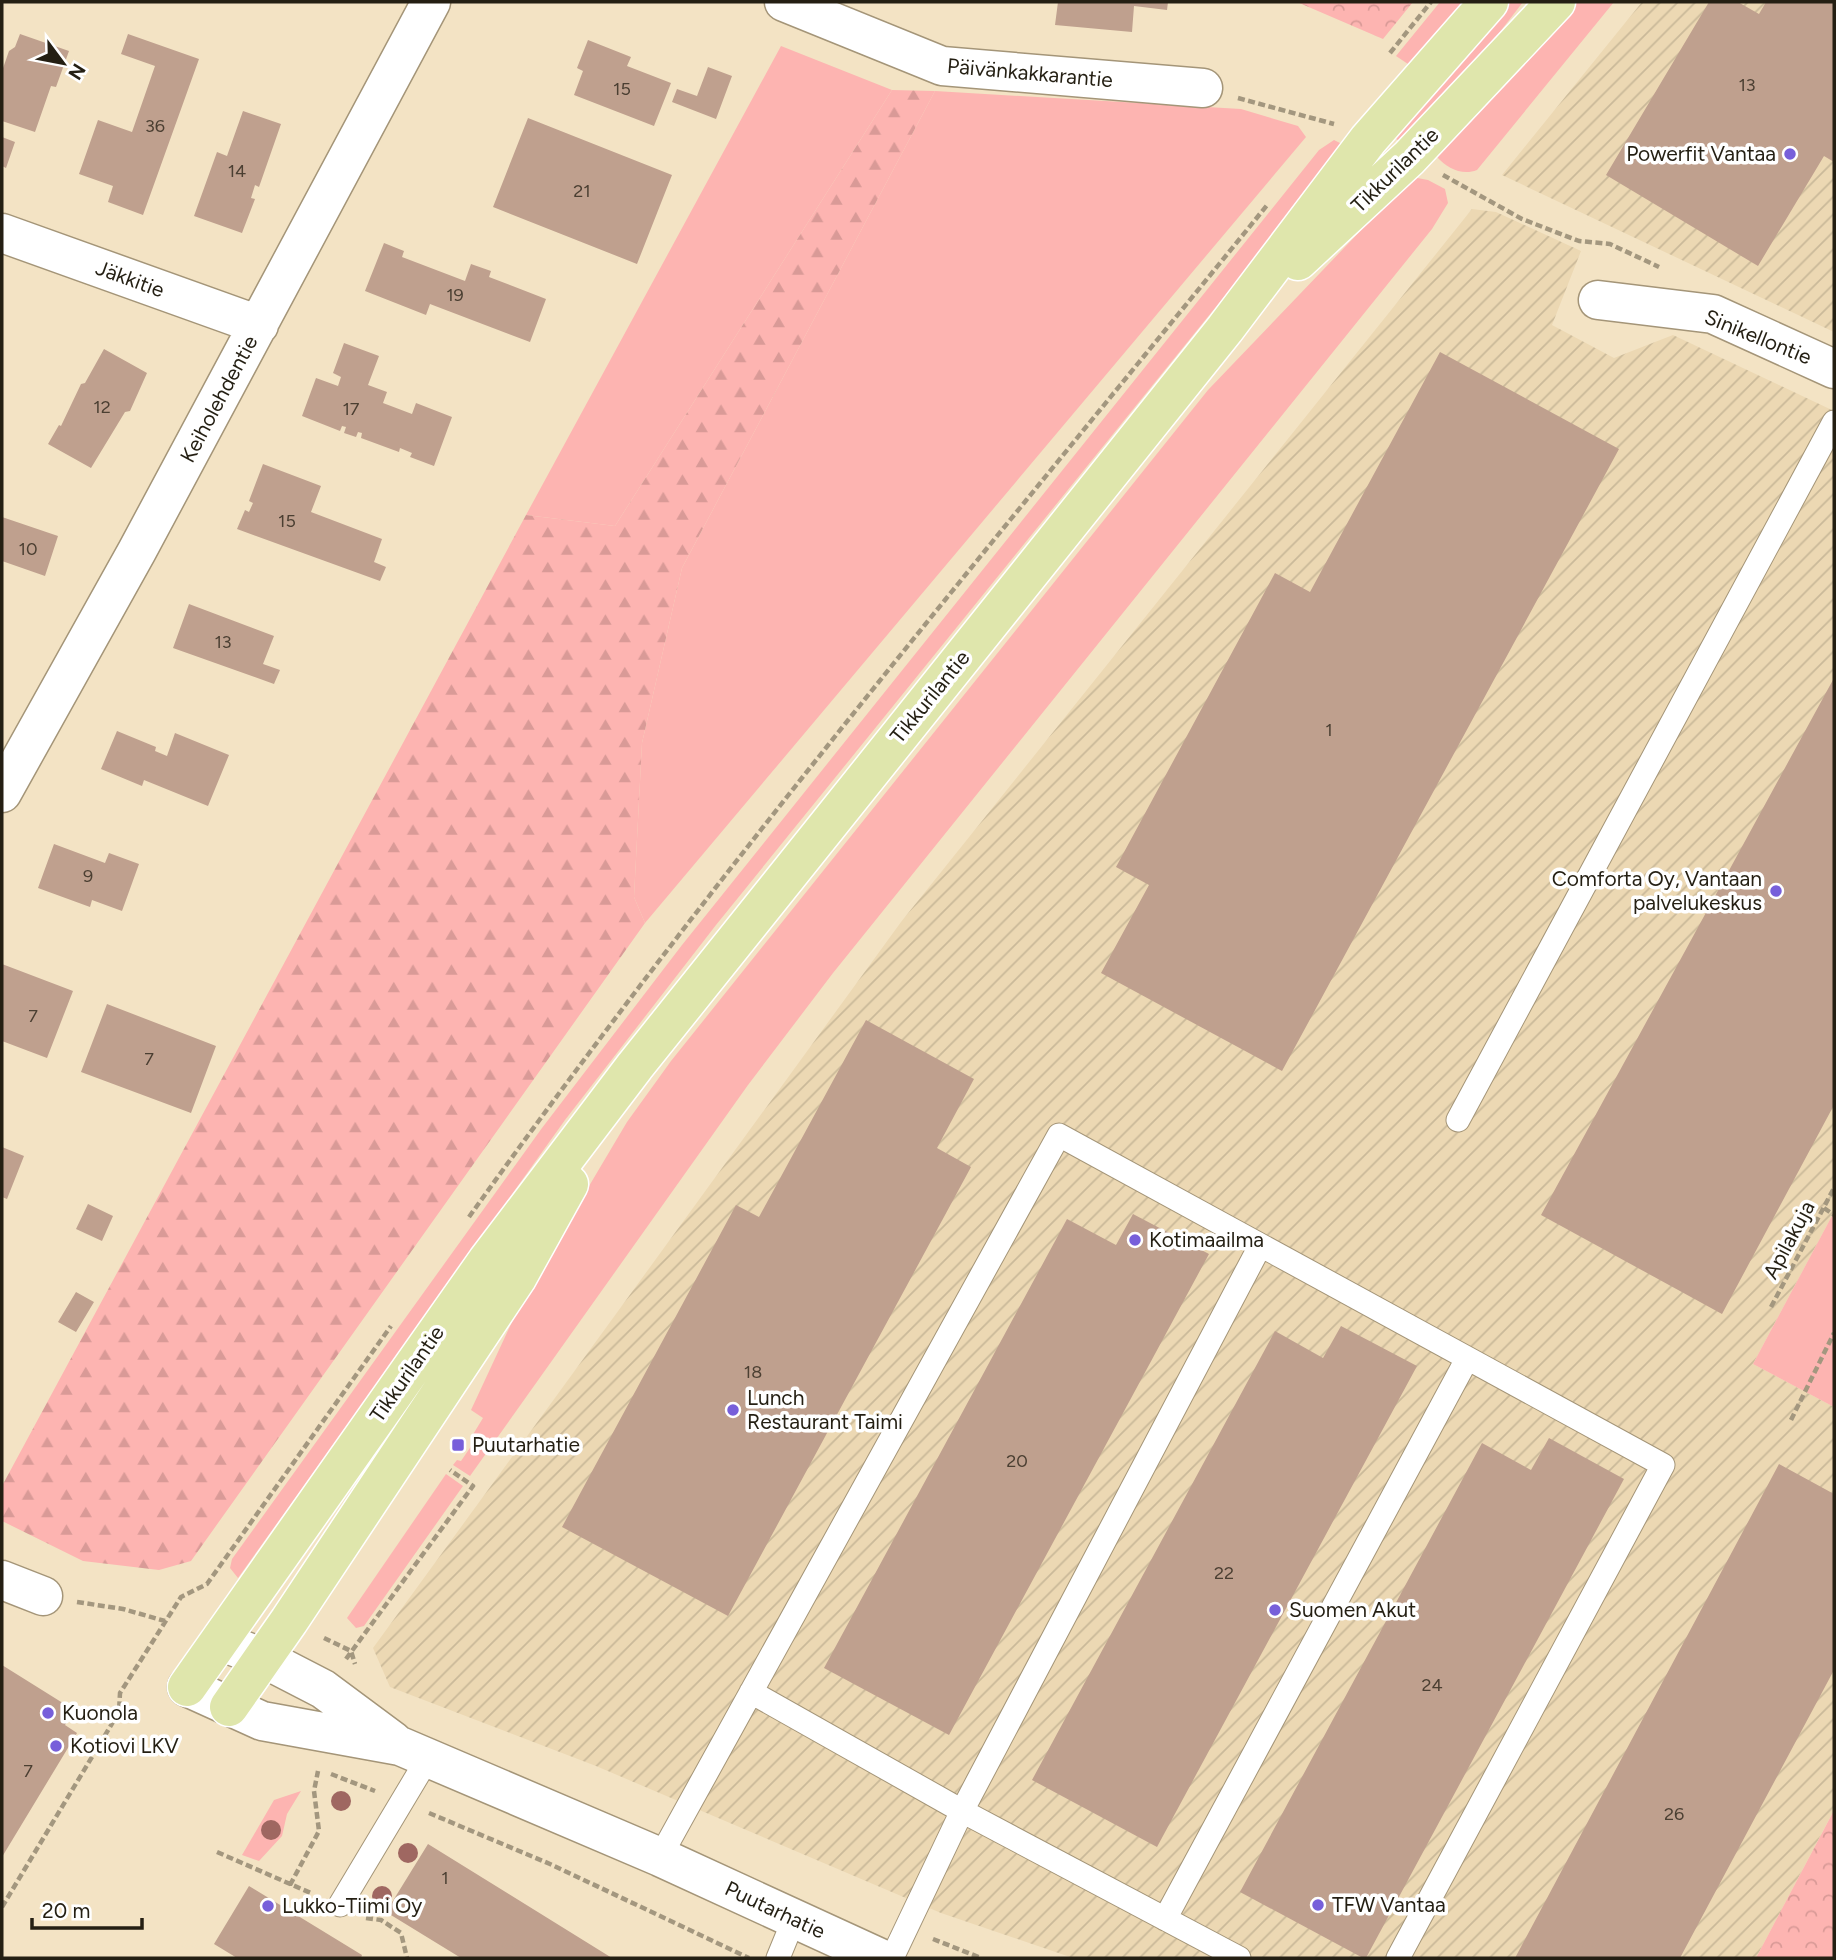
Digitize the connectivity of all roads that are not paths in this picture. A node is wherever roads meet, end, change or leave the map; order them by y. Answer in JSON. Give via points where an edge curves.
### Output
{"nodes":[{"id":1,"x":431,"y":2,"type":"edge"},
{"id":2,"x":784,"y":2,"type":"edge"},
{"id":3,"x":1489,"y":2,"type":"edge"},
{"id":4,"x":1556,"y":2,"type":"edge"},
{"id":5,"x":1203,"y":88,"type":"road end"},
{"id":6,"x":2,"y":233,"type":"edge"},
{"id":7,"x":1598,"y":300,"type":"dead end"},
{"id":8,"x":259,"y":325,"type":"junction"},
{"id":9,"x":1225,"y":329,"type":"junction"},
{"id":10,"x":1834,"y":369,"type":"edge"},
{"id":11,"x":1834,"y":422,"type":"edge"},
{"id":12,"x":2,"y":793,"type":"edge"},
{"id":13,"x":635,"y":1066,"type":"junction"},
{"id":14,"x":1458,"y":1120,"type":"dead end"},
{"id":15,"x":1260,"y":1247,"type":"junction"},
{"id":16,"x":1467,"y":1359,"type":"junction"},
{"id":17,"x":2,"y":1580,"type":"edge"},
{"id":18,"x":43,"y":1596,"type":"road end"},
{"id":19,"x":220,"y":1641,"type":"junction"},
{"id":20,"x":264,"y":1658,"type":"junction"},
{"id":21,"x":187,"y":1687,"type":"joint"},
{"id":22,"x":751,"y":1692,"type":"junction"},
{"id":23,"x":229,"y":1707,"type":"junction"},
{"id":24,"x":414,"y":1752,"type":"junction"},
{"id":25,"x":962,"y":1811,"type":"junction"},
{"id":26,"x":660,"y":1857,"type":"junction"},
{"id":27,"x":340,"y":1905,"type":"dead end"},
{"id":28,"x":794,"y":1919,"type":"junction"},
{"id":29,"x":1165,"y":1919,"type":"junction"},
{"id":30,"x":778,"y":1958,"type":"edge"},
{"id":31,"x":880,"y":1958,"type":"edge"},
{"id":32,"x":892,"y":1958,"type":"edge"},
{"id":33,"x":1238,"y":1958,"type":"edge"},
{"id":34,"x":1398,"y":1958,"type":"edge"}],
"edges":[{"from":1,"to":8,"type":"street","name":"Keiholehdentie"},
{"from":2,"to":5,"type":"street","name":"Päivänkakkarantie","via":[[942,66]]},
{"from":3,"to":9,"type":"main road","name":"Tikkurilantie","via":[[1368,140]]},
{"from":4,"to":9,"type":"main road","name":"Tikkurilantie","via":[[1409,158]]},
{"from":6,"to":8,"type":"street","name":"Jäkkitie"},
{"from":7,"to":10,"type":"street","name":"Sinikellontie","via":[[1713,314]]},
{"from":8,"to":12,"type":"street","name":"Keiholehdentie"},
{"from":9,"to":13,"type":"main road","name":"Tikkurilantie"},
{"from":11,"to":14,"type":"lane"},
{"from":13,"to":19,"type":"main road","name":"Tikkurilantie","via":[[487,1261]]},
{"from":13,"to":20,"type":"main road","name":"Tikkurilantie","via":[[517,1278]]},
{"from":15,"to":16,"type":"lane"},
{"from":15,"to":22,"type":"lane","via":[[1059,1135]]},
{"from":15,"to":25,"type":"lane"},
{"from":16,"to":29,"type":"lane"},
{"from":16,"to":34,"type":"lane","via":[[1663,1465]]},
{"from":17,"to":18,"type":"street"},
{"from":19,"to":20,"type":"street","name":"Puutarhatie"},
{"from":19,"to":21,"type":"main road","name":"Tikkurilantie"},
{"from":20,"to":23,"type":"main road","name":"Tikkurilantie"},
{"from":20,"to":24,"type":"street","name":"Puutarhatie","via":[[323,1689]]},
{"from":21,"to":23,"type":"street","name":"Puutarhatie"},
{"from":22,"to":25,"type":"lane"},
{"from":22,"to":26,"type":"lane"},
{"from":23,"to":24,"type":"street","name":"Puutarhatie","via":[[262,1721]]},
{"from":24,"to":26,"type":"street","name":"Puutarhatie"},
{"from":24,"to":27,"type":"lane","via":[[403,1802]]},
{"from":25,"to":29,"type":"lane"},
{"from":25,"to":32,"type":"lane"},
{"from":26,"to":28,"type":"street","name":"Puutarhatie"},
{"from":28,"to":30,"type":"lane"},
{"from":28,"to":31,"type":"street","name":"Puutarhatie"},
{"from":29,"to":33,"type":"lane"}]}
